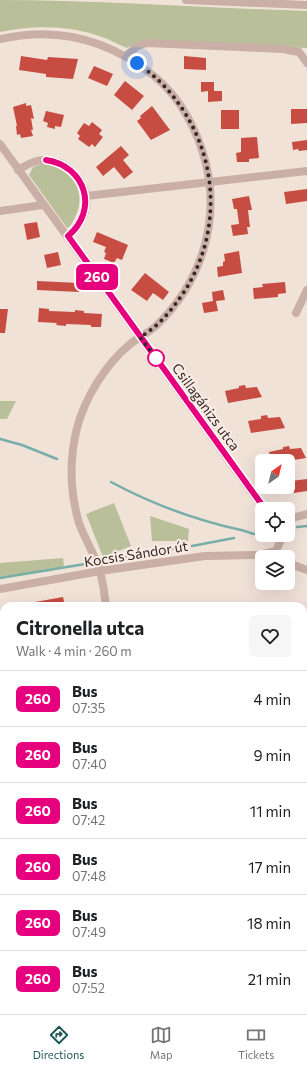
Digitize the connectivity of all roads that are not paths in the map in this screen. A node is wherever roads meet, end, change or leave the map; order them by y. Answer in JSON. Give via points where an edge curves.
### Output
{"nodes":[{"id":1,"x":186,"y":0,"type":"edge"},
{"id":2,"x":191,"y":0,"type":"edge"},
{"id":3,"x":258,"y":2,"type":"edge"},
{"id":4,"x":307,"y":4,"type":"edge"},
{"id":5,"x":0,"y":39,"type":"edge"},
{"id":6,"x":126,"y":56,"type":"junction"},
{"id":7,"x":307,"y":63,"type":"edge"},
{"id":8,"x":0,"y":144,"type":"edge"},
{"id":9,"x":18,"y":170,"type":"junction"},
{"id":10,"x":307,"y":171,"type":"edge"},
{"id":11,"x":210,"y":182,"type":"junction"},
{"id":12,"x":86,"y":196,"type":"junction"},
{"id":13,"x":43,"y":205,"type":"junction"},
{"id":14,"x":0,"y":211,"type":"edge"},
{"id":15,"x":68,"y":236,"type":"junction"},
{"id":16,"x":307,"y":290,"type":"edge"},
{"id":17,"x":296,"y":313,"type":"dead end"},
{"id":18,"x":140,"y":337,"type":"junction"},
{"id":19,"x":260,"y":502,"type":"edge"},
{"id":20,"x":307,"y":514,"type":"edge"},
{"id":21,"x":295,"y":517,"type":"edge"},
{"id":22,"x":255,"y":555,"type":"edge"},
{"id":23,"x":295,"y":566,"type":"edge"},
{"id":24,"x":307,"y":570,"type":"edge"},
{"id":25,"x":100,"y":571,"type":"junction"},
{"id":26,"x":0,"y":589,"type":"edge"},
{"id":27,"x":105,"y":602,"type":"edge"}],
"edges":[{"from":1,"to":2,"type":"street"},
{"from":2,"to":3,"type":"street"},
{"from":3,"to":4,"type":"street"},
{"from":5,"to":6,"type":"street","via":[[33,34],[62,35],[90,40]]},
{"from":6,"to":7,"type":"street","via":[[137,46],[147,44],[283,49],[299,52]]},
{"from":6,"to":11,"type":"street","via":[[158,79],[182,108],[200,142]]},
{"from":8,"to":9,"type":"street","name":"Csillagánizs utca"},
{"from":9,"to":12,"type":"street","via":[[36,161],[46,160],[62,164],[78,178]]},
{"from":9,"to":13,"type":"street","name":"Csillagánizs utca"},
{"from":10,"to":11,"type":"street"},
{"from":11,"to":12,"type":"street"},
{"from":11,"to":18,"type":"street","via":[[208,229],[196,270],[172,309],[150,332]]},
{"from":12,"to":15,"type":"street","via":[[81,221]]},
{"from":13,"to":14,"type":"street"},
{"from":13,"to":15,"type":"street","name":"Csillagánizs utca"},
{"from":15,"to":18,"type":"street","name":"Csillagánizs utca"},
{"from":16,"to":17,"type":"street"},
{"from":18,"to":19,"type":"street","name":"Csillagánizs utca"},
{"from":18,"to":25,"type":"street","via":[[120,354],[99,381],[85,406],[74,444],[71,471],[76,509]]},
{"from":20,"to":21,"type":"street"},
{"from":22,"to":25,"type":"street","name":"Kocsis Sándor út","via":[[205,556]]},
{"from":23,"to":24,"type":"street"},
{"from":25,"to":26,"type":"street","name":"Kocsis Sándor út"},
{"from":25,"to":27,"type":"street"}]}
